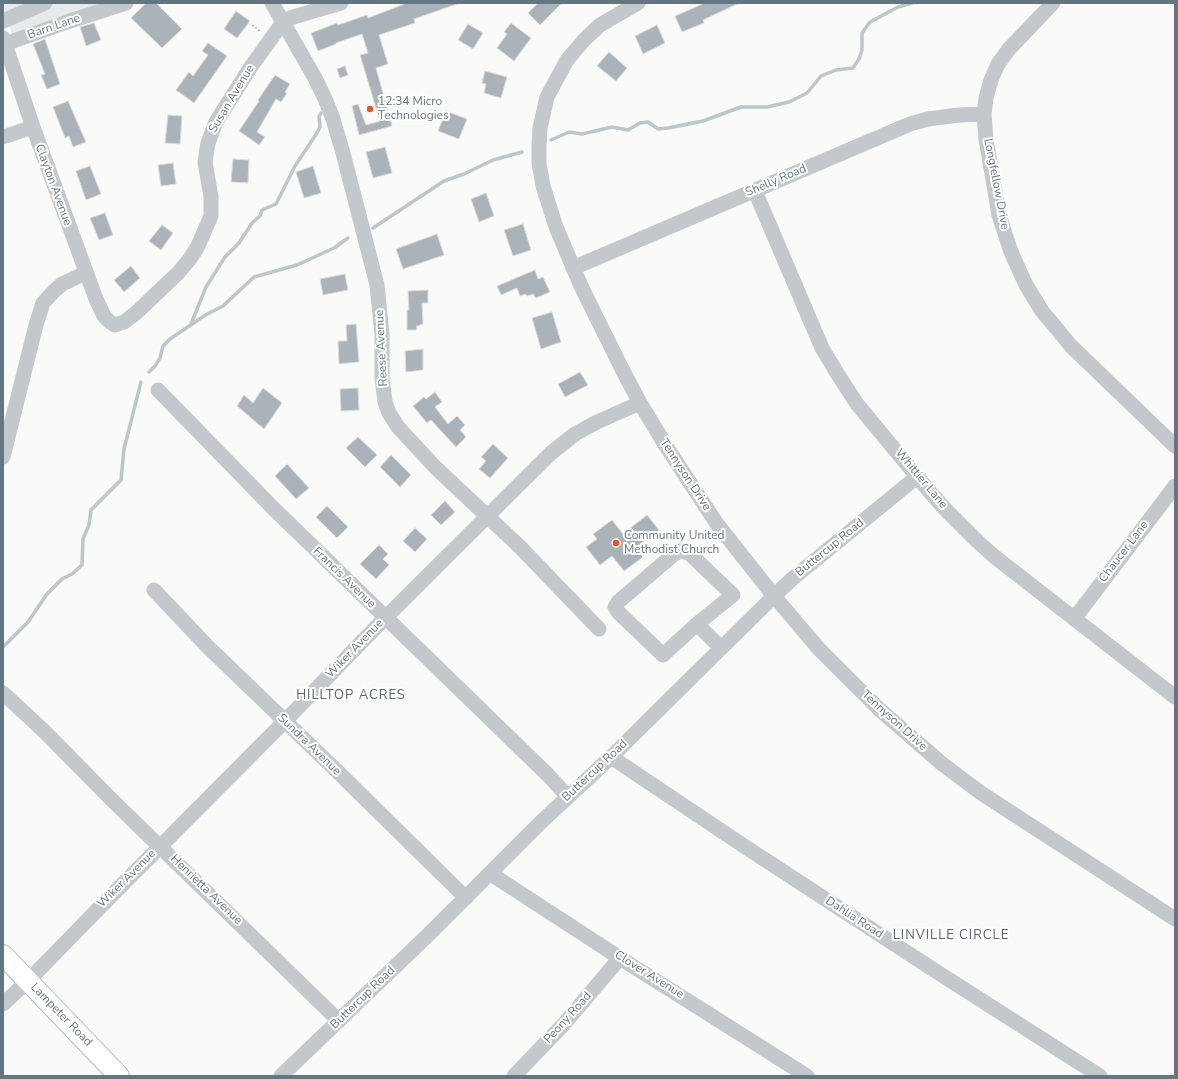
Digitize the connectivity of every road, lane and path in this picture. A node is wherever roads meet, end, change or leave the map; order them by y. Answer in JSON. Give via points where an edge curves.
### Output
{"nodes":[{"id":1,"x":45,"y":3,"type":"edge"},
{"id":2,"x":126,"y":3,"type":"edge"},
{"id":3,"x":272,"y":3,"type":"edge"},
{"id":4,"x":341,"y":3,"type":"edge"},
{"id":5,"x":638,"y":3,"type":"edge"},
{"id":6,"x":1053,"y":3,"type":"edge"},
{"id":7,"x":3,"y":21,"type":"edge"},
{"id":8,"x":283,"y":22,"type":"junction"},
{"id":9,"x":252,"y":25,"type":"dead end"},
{"id":10,"x":264,"y":33,"type":"dead end"},
{"id":11,"x":4,"y":41,"type":"edge"},
{"id":12,"x":984,"y":114,"type":"junction"},
{"id":13,"x":33,"y":127,"type":"junction"},
{"id":14,"x":3,"y":137,"type":"edge"},
{"id":15,"x":755,"y":191,"type":"junction"},
{"id":16,"x":573,"y":268,"type":"junction"},
{"id":17,"x":86,"y":273,"type":"junction"},
{"id":18,"x":115,"y":325,"type":"joint"},
{"id":19,"x":158,"y":390,"type":"dead end"},
{"id":20,"x":640,"y":403,"type":"junction"},
{"id":21,"x":1175,"y":446,"type":"edge"},
{"id":22,"x":3,"y":457,"type":"edge"},
{"id":23,"x":918,"y":476,"type":"junction"},
{"id":24,"x":1175,"y":486,"type":"edge"},
{"id":25,"x":488,"y":516,"type":"junction"},
{"id":26,"x":154,"y":590,"type":"dead end"},
{"id":27,"x":774,"y":596,"type":"junction"},
{"id":28,"x":385,"y":618,"type":"junction"},
{"id":29,"x":1074,"y":619,"type":"junction"},
{"id":30,"x":697,"y":624,"type":"junction"},
{"id":31,"x":599,"y":629,"type":"dead end"},
{"id":32,"x":721,"y":648,"type":"junction"},
{"id":33,"x":3,"y":693,"type":"edge"},
{"id":34,"x":1175,"y":697,"type":"edge"},
{"id":35,"x":285,"y":721,"type":"junction"},
{"id":36,"x":611,"y":757,"type":"junction"},
{"id":37,"x":568,"y":797,"type":"junction"},
{"id":38,"x":160,"y":846,"type":"junction"},
{"id":39,"x":491,"y":874,"type":"junction"},
{"id":40,"x":466,"y":898,"type":"junction"},
{"id":41,"x":1175,"y":919,"type":"edge"},
{"id":42,"x":3,"y":955,"type":"edge"},
{"id":43,"x":620,"y":958,"type":"junction"},
{"id":44,"x":28,"y":981,"type":"junction"},
{"id":45,"x":3,"y":1004,"type":"edge"},
{"id":46,"x":339,"y":1021,"type":"junction"},
{"id":47,"x":1083,"y":1072,"type":"edge"},
{"id":48,"x":119,"y":1076,"type":"edge"},
{"id":49,"x":281,"y":1076,"type":"edge"},
{"id":50,"x":514,"y":1076,"type":"edge"},
{"id":51,"x":807,"y":1076,"type":"edge"},
{"id":52,"x":1100,"y":1076,"type":"edge"}],
"edges":[{"from":1,"to":7,"type":"street"},
{"from":2,"to":11,"type":"street","name":"Barn Lane"},
{"from":3,"to":8,"type":"street","name":"Reese Avenue"},
{"from":4,"to":8,"type":"street"},
{"from":5,"to":16,"type":"street","name":"Tennyson Drive","via":[[605,22],[580,44],[561,70],[544,108],[539,132],[543,186]]},
{"from":6,"to":12,"type":"street","name":"Longfellow Drive","via":[[998,64],[987,92]]},
{"from":8,"to":18,"type":"street","name":"Susan Avenue","via":[[250,68],[210,135],[206,162],[211,216],[197,248],[178,273],[142,308],[124,322]]},
{"from":8,"to":25,"type":"street","name":"Reese Avenue","via":[[326,101],[343,153],[377,285],[382,334],[382,378],[387,408],[404,434]]},
{"from":9,"to":10,"type":"path"},
{"from":11,"to":13,"type":"street","name":"Clayton Avenue"},
{"from":12,"to":15,"type":"street","name":"Shelly Road","via":[[928,119],[910,124]]},
{"from":12,"to":21,"type":"street","name":"Longfellow Drive","via":[[999,215],[1011,252],[1026,285],[1042,311],[1072,347]]},
{"from":13,"to":14,"type":"street"},
{"from":13,"to":17,"type":"street","name":"Clayton Avenue"},
{"from":15,"to":16,"type":"street","name":"Shelly Road"},
{"from":15,"to":23,"type":"street","name":"Whittier Lane","via":[[822,348],[858,404]]},
{"from":16,"to":20,"type":"street","name":"Tennyson Drive"},
{"from":17,"to":18,"type":"street","name":"Clayton Avenue","via":[[104,316]]},
{"from":17,"to":22,"type":"street","via":[[62,284],[43,303]]},
{"from":19,"to":28,"type":"street","name":"Francis Avenue"},
{"from":20,"to":25,"type":"street","name":"Wiker Avenue","via":[[597,422],[568,440],[551,453]]},
{"from":20,"to":27,"type":"street","name":"Tennyson Drive","via":[[717,524]]},
{"from":23,"to":27,"type":"street","name":"Buttercup Road"},
{"from":23,"to":29,"type":"street","name":"Whittier Lane","via":[[945,509],[977,541]]},
{"from":24,"to":29,"type":"street","name":"Chaucer Lane"},
{"from":25,"to":28,"type":"street","name":"Wiker Avenue"},
{"from":25,"to":31,"type":"street","name":"Reese Avenue"},
{"from":26,"to":35,"type":"street","name":"Sundra Avenue","via":[[207,646]]},
{"from":27,"to":32,"type":"street","name":"Buttercup Road"},
{"from":27,"to":41,"type":"street","name":"Tennyson Drive","via":[[819,649],[873,704],[941,763],[981,793]]},
{"from":28,"to":35,"type":"street","name":"Wiker Avenue"},
{"from":28,"to":37,"type":"street","name":"Francis Avenue"},
{"from":29,"to":34,"type":"street","name":"Whittier Lane"},
{"from":30,"to":30,"type":"street","via":[[733,595],[689,553],[680,551],[664,562],[615,607],[662,655]]},
{"from":30,"to":32,"type":"street"},
{"from":32,"to":36,"type":"street","name":"Buttercup Road"},
{"from":33,"to":38,"type":"street","name":"Henrietta Avenue"},
{"from":35,"to":38,"type":"street","name":"Wiker Avenue"},
{"from":35,"to":40,"type":"street","name":"Sundra Avenue"},
{"from":36,"to":37,"type":"street","name":"Buttercup Road"},
{"from":36,"to":47,"type":"street","name":"Dahlia Road","via":[[934,970]]},
{"from":37,"to":39,"type":"street","name":"Buttercup Road"},
{"from":38,"to":44,"type":"street","name":"Wiker Avenue"},
{"from":38,"to":46,"type":"street","name":"Henrietta Avenue"},
{"from":39,"to":40,"type":"street","name":"Buttercup Road"},
{"from":39,"to":43,"type":"street","name":"Clover Avenue"},
{"from":40,"to":46,"type":"street","name":"Buttercup Road"},
{"from":42,"to":44,"type":"main road","name":"Lampeter Road"},
{"from":43,"to":50,"type":"street","name":"Peony Road","via":[[573,1014]]},
{"from":43,"to":51,"type":"street","name":"Clover Avenue"},
{"from":44,"to":45,"type":"street","name":"Wiker Avenue"},
{"from":44,"to":48,"type":"main road","name":"Lampeter Road"},
{"from":46,"to":49,"type":"street","name":"Buttercup Road"},
{"from":47,"to":52,"type":"street","name":"Dahlia Road"}]}
